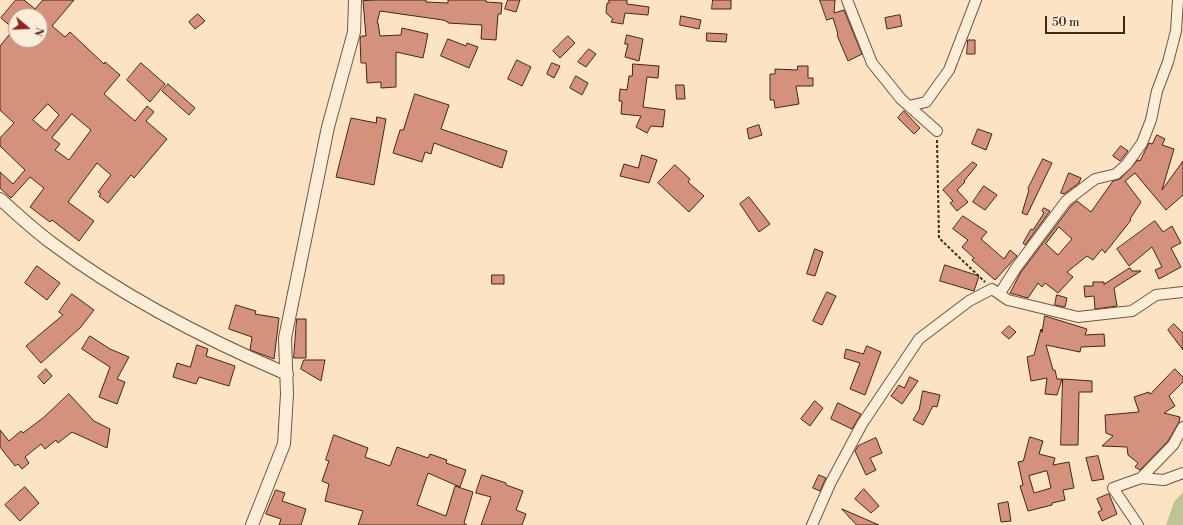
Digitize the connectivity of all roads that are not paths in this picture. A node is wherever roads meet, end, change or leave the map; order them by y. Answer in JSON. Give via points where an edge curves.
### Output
{"nodes":[{"id":1,"x":355,"y":0,"type":"edge"},
{"id":2,"x":847,"y":0,"type":"edge"},
{"id":3,"x":976,"y":0,"type":"edge"},
{"id":4,"x":1178,"y":0,"type":"edge"},
{"id":5,"x":909,"y":106,"type":"junction"},
{"id":6,"x":937,"y":131,"type":"road end"},
{"id":7,"x":0,"y":199,"type":"edge"},
{"id":8,"x":996,"y":291,"type":"junction"},
{"id":9,"x":1183,"y":292,"type":"edge"},
{"id":10,"x":287,"y":374,"type":"junction"},
{"id":11,"x":1183,"y":427,"type":"edge"},
{"id":12,"x":1183,"y":473,"type":"edge"},
{"id":13,"x":1141,"y":478,"type":"junction"},
{"id":14,"x":252,"y":525,"type":"edge"},
{"id":15,"x":812,"y":525,"type":"edge"},
{"id":16,"x":1138,"y":525,"type":"edge"}],
"edges":[{"from":1,"to":10,"type":"street","via":[[354,32],[328,127],[285,338]]},
{"from":2,"to":5,"type":"street","via":[[872,63],[901,100]]},
{"from":3,"to":5,"type":"street","via":[[949,70],[926,102]]},
{"from":4,"to":8,"type":"street","via":[[1176,31],[1142,143],[1127,164],[1116,174],[1096,179],[1066,201]]},
{"from":5,"to":6,"type":"street"},
{"from":7,"to":10,"type":"street","via":[[52,244],[134,297],[220,345]]},
{"from":8,"to":9,"type":"street","via":[[1008,300],[1078,317],[1132,311],[1156,295]]},
{"from":8,"to":15,"type":"street","via":[[969,301],[918,339],[862,424],[830,484]]},
{"from":10,"to":14,"type":"street","via":[[284,444]]},
{"from":11,"to":13,"type":"street","via":[[1173,446]]},
{"from":12,"to":13,"type":"street","via":[[1164,480]]},
{"from":13,"to":16,"type":"street","via":[[1113,488]]}]}
